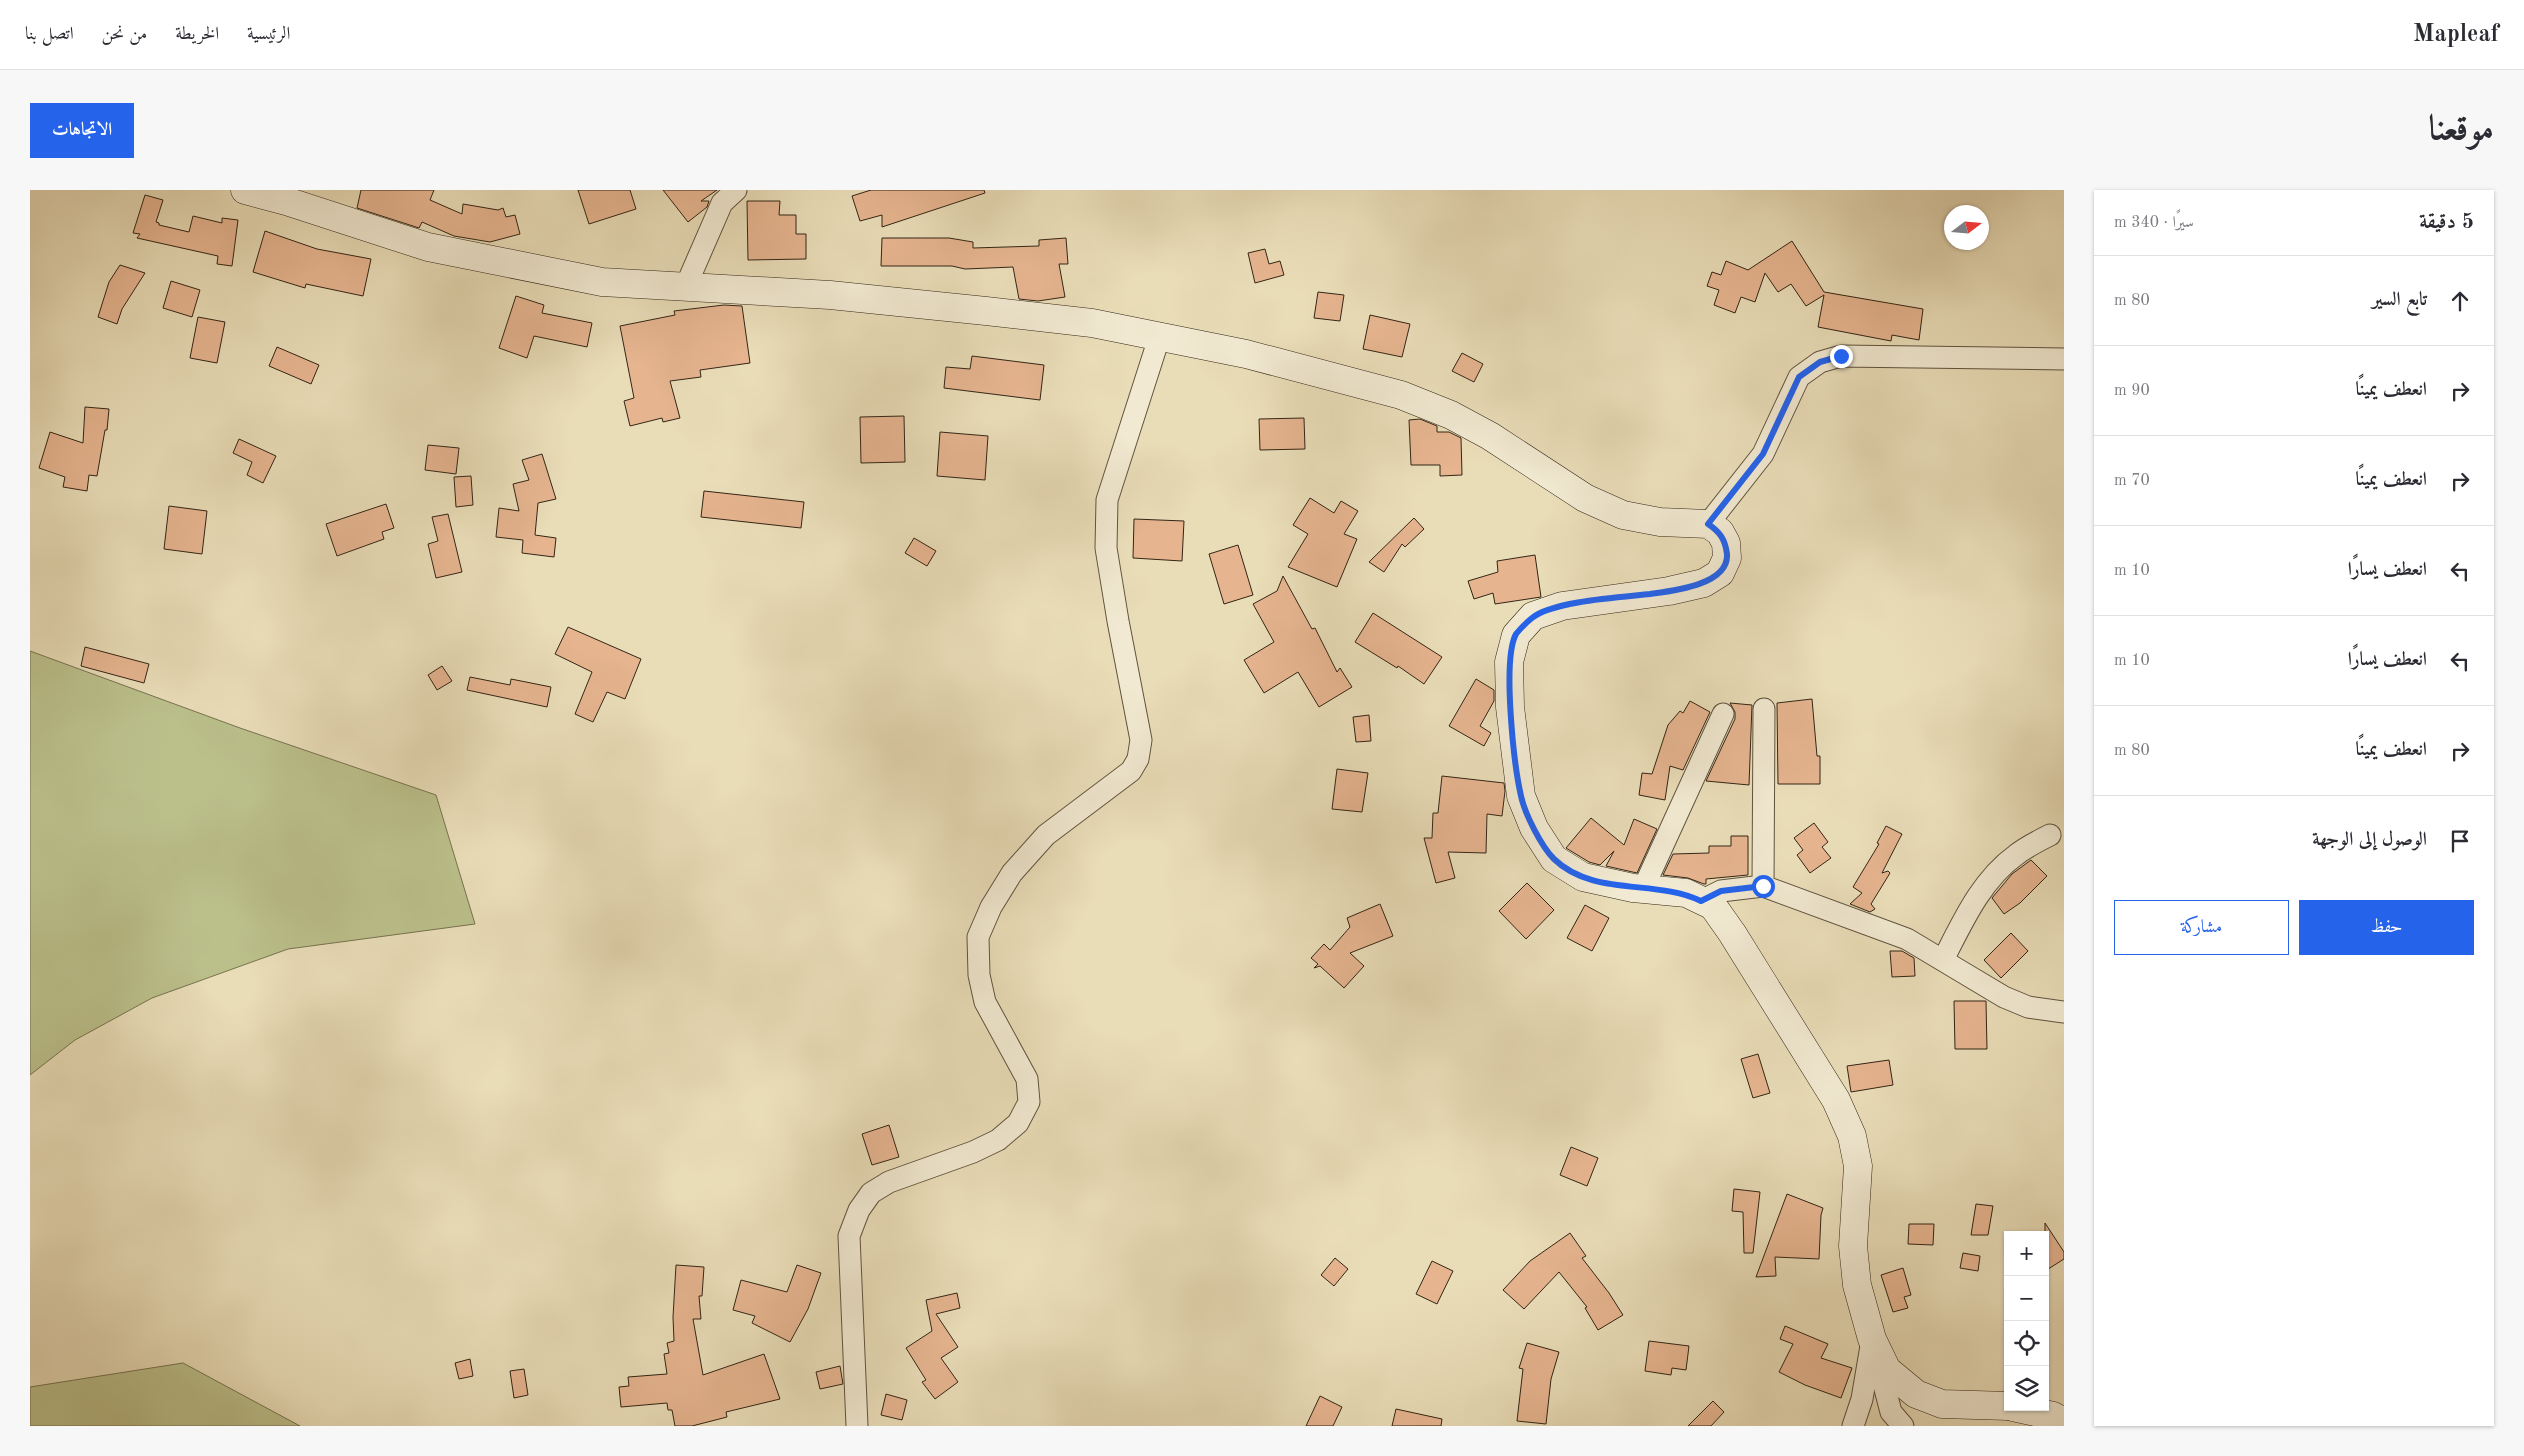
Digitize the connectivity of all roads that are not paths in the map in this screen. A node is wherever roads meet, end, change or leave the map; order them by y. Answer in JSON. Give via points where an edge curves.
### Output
{"nodes":[{"id":1,"x":245,"y":190,"type":"edge"},
{"id":2,"x":736,"y":190,"type":"edge"},
{"id":3,"x":685,"y":288,"type":"junction"},
{"id":4,"x":1160,"y":335,"type":"junction"},
{"id":5,"x":2064,"y":359,"type":"edge"},
{"id":6,"x":1708,"y":524,"type":"junction"},
{"id":7,"x":1764,"y":709,"type":"dead end"},
{"id":8,"x":1722,"y":714,"type":"dead end"},
{"id":9,"x":2050,"y":835,"type":"dead end"},
{"id":10,"x":1763,"y":886,"type":"junction"},
{"id":11,"x":1643,"y":889,"type":"junction"},
{"id":12,"x":1701,"y":901,"type":"junction"},
{"id":13,"x":1943,"y":960,"type":"junction"},
{"id":14,"x":2062,"y":1010,"type":"edge"},
{"id":15,"x":1872,"y":1339,"type":"junction"},
{"id":16,"x":2004,"y":1406,"type":"edge"},
{"id":17,"x":2031,"y":1411,"type":"edge"},
{"id":18,"x":2064,"y":1422,"type":"edge"},
{"id":19,"x":857,"y":1426,"type":"edge"},
{"id":20,"x":1853,"y":1426,"type":"edge"},
{"id":21,"x":1902,"y":1426,"type":"edge"}],
"edges":[{"from":1,"to":3,"type":"street","via":[[428,247],[602,282]]},
{"from":2,"to":3,"type":"street","via":[[722,203]]},
{"from":3,"to":4,"type":"street","via":[[830,294],[1092,323]]},
{"from":4,"to":6,"type":"street","via":[[1401,395],[1451,415],[1490,436],[1585,498],[1623,515],[1660,522]]},
{"from":4,"to":19,"type":"street","via":[[1107,500],[1106,548],[1141,740],[1138,759],[1131,771],[1046,836],[1012,874],[991,907],[978,938],[979,975],[985,1002],[1027,1079],[1029,1102],[1018,1123],[998,1140],[973,1152],[889,1182],[871,1194],[858,1210],[849,1236]]},
{"from":5,"to":6,"type":"street","via":[[1841,356],[1820,362],[1799,377],[1763,454]]},
{"from":6,"to":11,"type":"street","via":[[1720,532],[1726,544],[1727,558],[1720,573],[1704,583],[1562,606],[1534,616],[1516,635],[1509,662],[1510,707],[1521,796],[1534,828],[1554,859],[1583,877]]},
{"from":7,"to":10,"type":"street"},
{"from":8,"to":11,"type":"street"},
{"from":9,"to":13,"type":"street","via":[[2015,855],[1994,876],[1967,913]]},
{"from":10,"to":12,"type":"street","via":[[1721,891]]},
{"from":10,"to":13,"type":"street","via":[[1907,938]]},
{"from":11,"to":12,"type":"street","via":[[1686,893]]},
{"from":12,"to":15,"type":"street","via":[[1713,906],[1732,933],[1836,1100],[1852,1136],[1858,1166],[1854,1246],[1857,1285]]},
{"from":13,"to":14,"type":"street","via":[[2004,998],[2028,1008]]},
{"from":15,"to":16,"type":"street","via":[[1887,1370],[1916,1394],[1942,1404]]},
{"from":15,"to":20,"type":"street","via":[[1862,1399]]},
{"from":15,"to":21,"type":"street","via":[[1891,1412]]},
{"from":17,"to":18,"type":"street"}]}
